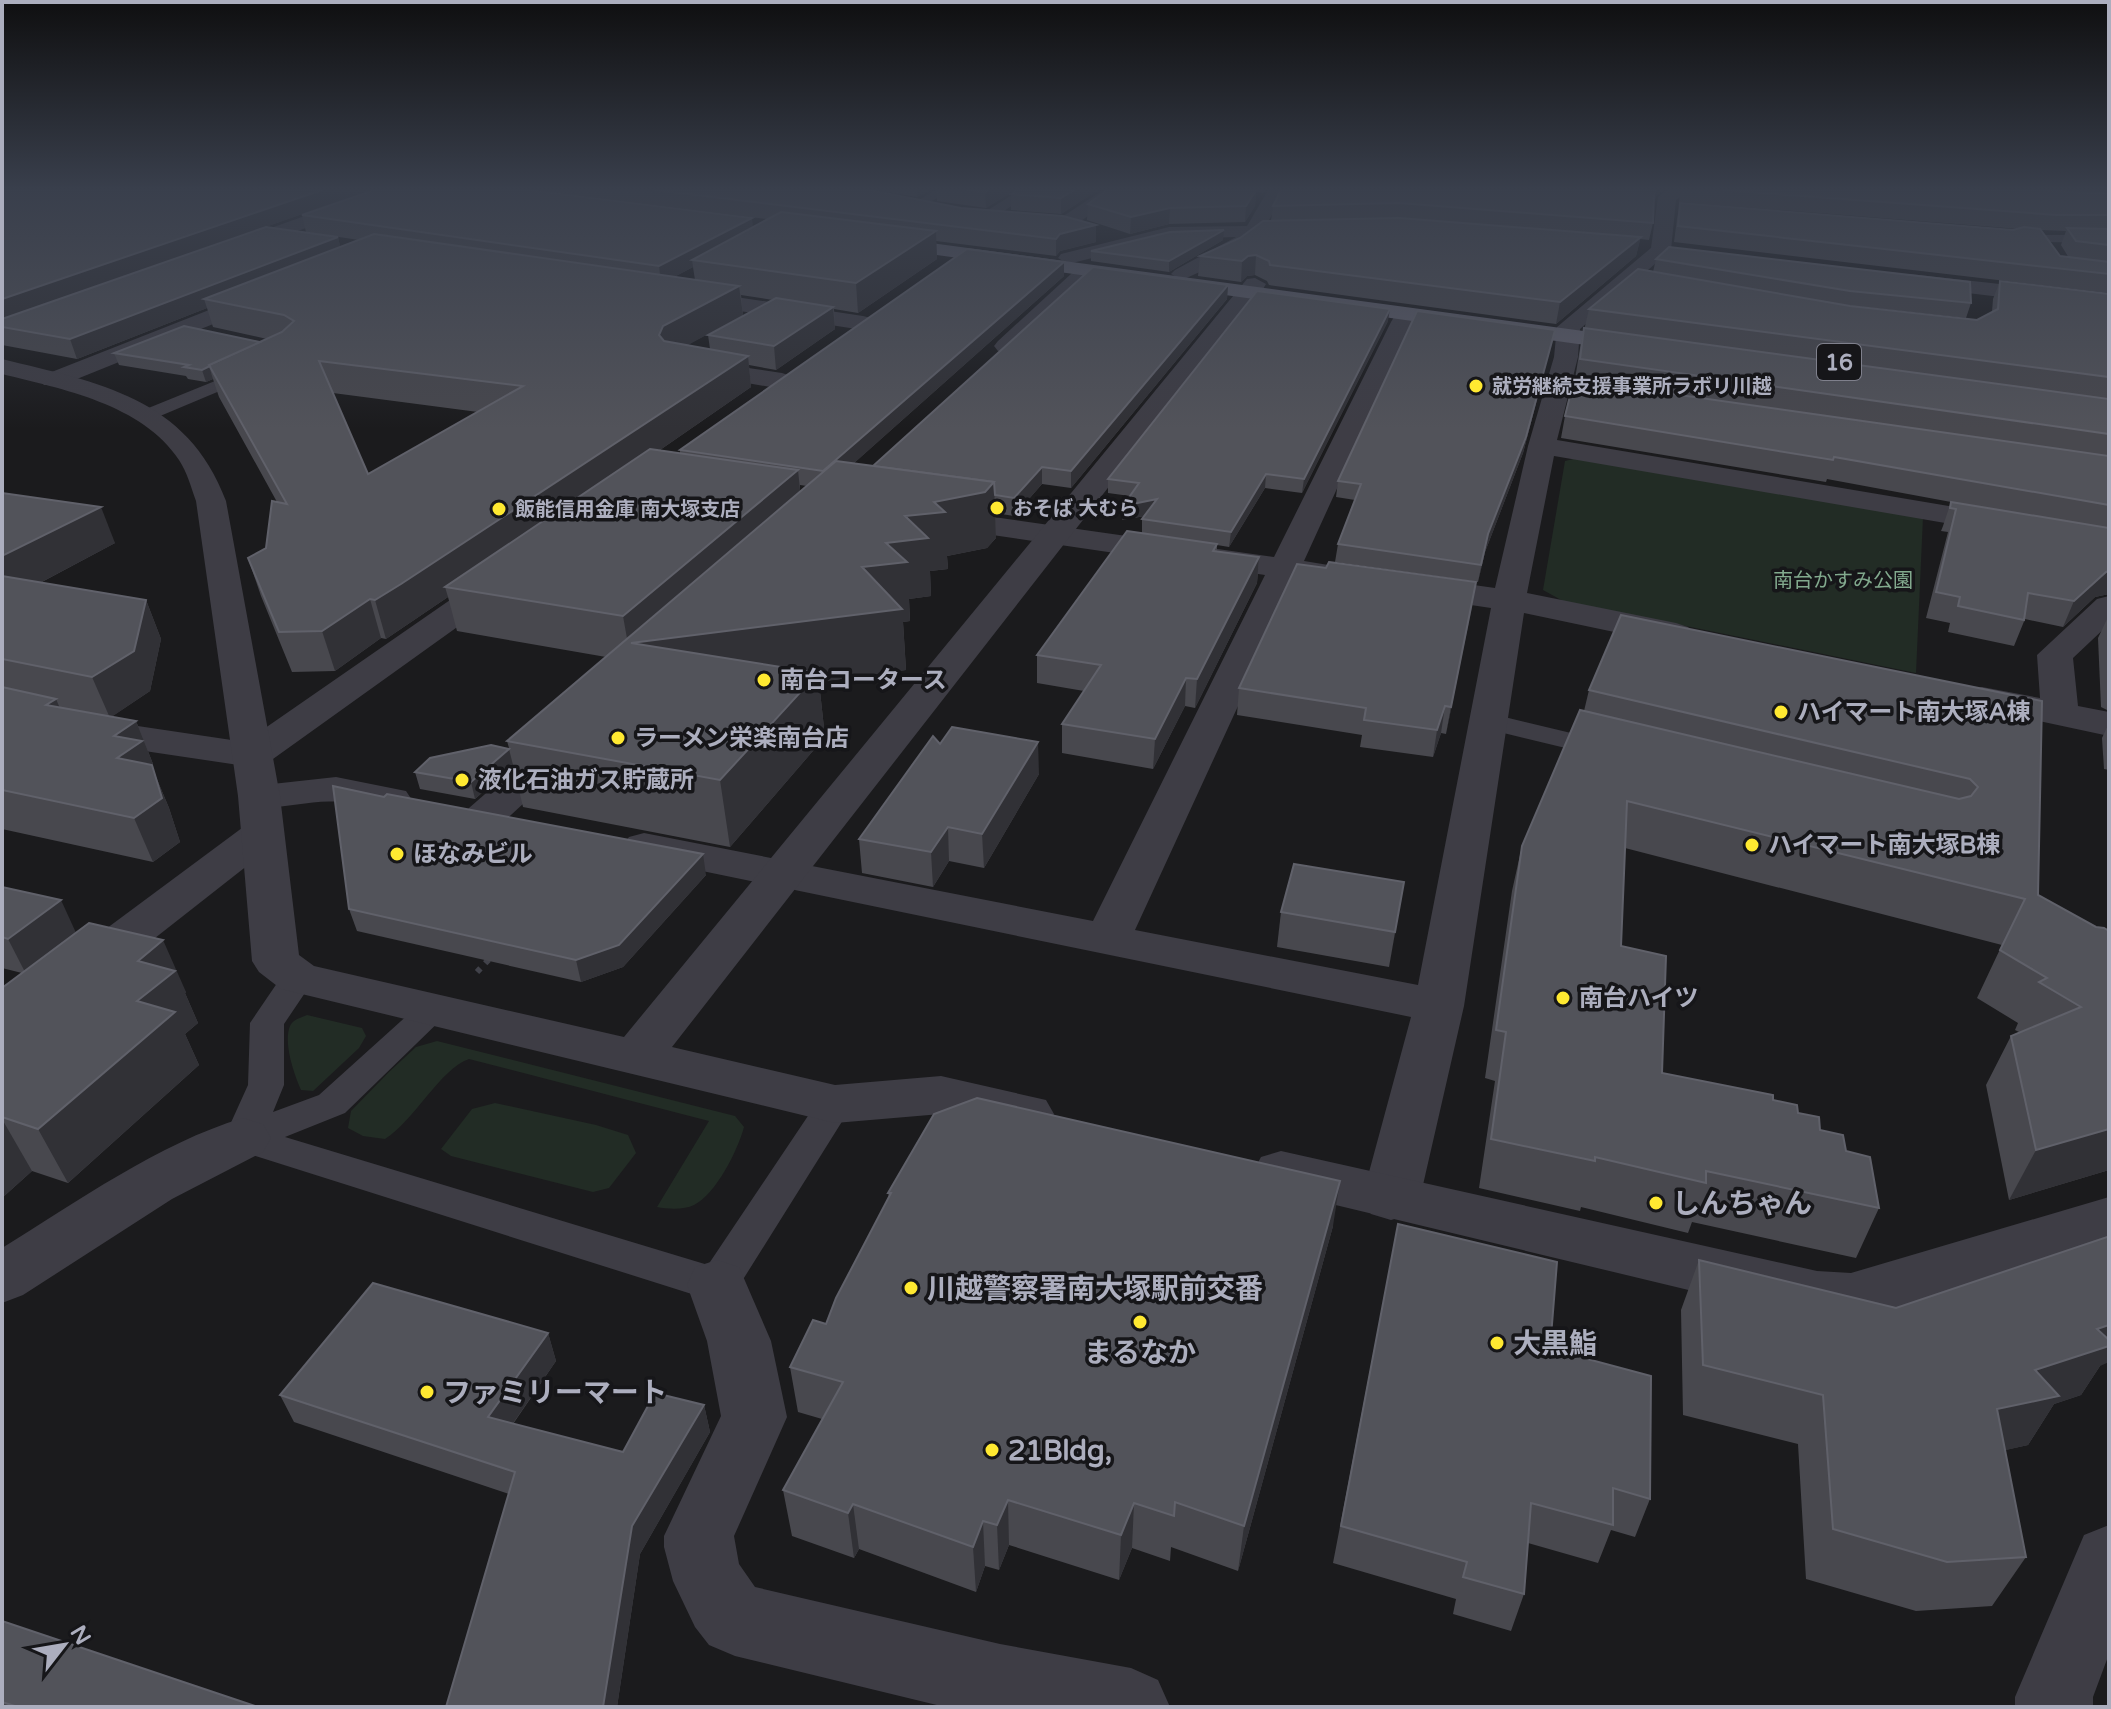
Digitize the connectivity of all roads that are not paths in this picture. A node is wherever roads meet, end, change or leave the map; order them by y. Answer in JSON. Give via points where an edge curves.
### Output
{"nodes":[{"id":1,"x":939,"y":270,"type":"edge"},
{"id":2,"x":1072,"y":270,"type":"edge"},
{"id":3,"x":1100,"y":270,"type":"edge"},
{"id":4,"x":1106,"y":270,"type":"edge"},
{"id":5,"x":1191,"y":270,"type":"edge"},
{"id":6,"x":1640,"y":270,"type":"edge"},
{"id":7,"x":1182,"y":274,"type":"junction"},
{"id":8,"x":1629,"y":277,"type":"junction"},
{"id":9,"x":1888,"y":277,"type":"edge"},
{"id":10,"x":692,"y":279,"type":"edge"},
{"id":11,"x":926,"y":279,"type":"edge"},
{"id":12,"x":1662,"y":284,"type":"edge"},
{"id":13,"x":291,"y":285,"type":"edge"},
{"id":14,"x":1250,"y":288,"type":"junction"},
{"id":15,"x":1979,"y":288,"type":"junction"},
{"id":16,"x":2109,"y":303,"type":"edge"},
{"id":17,"x":888,"y":306,"type":"edge"},
{"id":18,"x":774,"y":310,"type":"junction"},
{"id":19,"x":1980,"y":312,"type":"dead end"},
{"id":20,"x":1402,"y":322,"type":"dead end"},
{"id":21,"x":863,"y":323,"type":"junction"},
{"id":22,"x":746,"y":326,"type":"edge"},
{"id":23,"x":182,"y":329,"type":"junction"},
{"id":24,"x":1569,"y":331,"type":"junction"},
{"id":25,"x":213,"y":335,"type":"edge"},
{"id":26,"x":1662,"y":344,"type":"edge"},
{"id":27,"x":706,"y":349,"type":"edge"},
{"id":28,"x":271,"y":363,"type":"edge"},
{"id":29,"x":805,"y":364,"type":"junction"},
{"id":30,"x":987,"y":364,"type":"edge"},
{"id":31,"x":2,"y":366,"type":"edge"},
{"id":32,"x":53,"y":380,"type":"junction"},
{"id":33,"x":746,"y":407,"type":"edge"},
{"id":34,"x":147,"y":415,"type":"junction"},
{"id":35,"x":1542,"y":446,"type":"junction"},
{"id":36,"x":913,"y":514,"type":"edge"},
{"id":37,"x":1055,"y":536,"type":"junction"},
{"id":38,"x":2109,"y":542,"type":"edge"},
{"id":39,"x":522,"y":566,"type":"edge"},
{"id":40,"x":1284,"y":568,"type":"junction"},
{"id":41,"x":1509,"y":600,"type":"junction"},
{"id":42,"x":2109,"y":606,"type":"edge"},
{"id":43,"x":1708,"y":641,"type":"edge"},
{"id":44,"x":1953,"y":692,"type":"edge"},
{"id":45,"x":2,"y":711,"type":"edge"},
{"id":46,"x":2060,"y":714,"type":"junction"},
{"id":47,"x":1488,"y":721,"type":"junction"},
{"id":48,"x":589,"y":723,"type":"edge"},
{"id":49,"x":2109,"y":724,"type":"edge"},
{"id":50,"x":1639,"y":758,"type":"edge"},
{"id":51,"x":257,"y":795,"type":"junction"},
{"id":52,"x":484,"y":817,"type":"junction"},
{"id":53,"x":531,"y":825,"type":"edge"},
{"id":54,"x":608,"y":839,"type":"edge"},
{"id":55,"x":782,"y":875,"type":"junction"},
{"id":56,"x":1107,"y":940,"type":"junction"},
{"id":57,"x":298,"y":978,"type":"junction"},
{"id":58,"x":1439,"y":1006,"type":"junction"},
{"id":59,"x":433,"y":1011,"type":"junction"},
{"id":60,"x":7,"y":1023,"type":"edge"},
{"id":61,"x":635,"y":1059,"type":"junction"},
{"id":62,"x":835,"y":1104,"type":"junction"},
{"id":63,"x":1069,"y":1124,"type":"edge"},
{"id":64,"x":243,"y":1138,"type":"junction"},
{"id":65,"x":1237,"y":1163,"type":"edge"},
{"id":66,"x":1391,"y":1198,"type":"junction"},
{"id":67,"x":2109,"y":1220,"type":"edge"},
{"id":68,"x":2,"y":1278,"type":"edge"},
{"id":69,"x":717,"y":1285,"type":"junction"},
{"id":70,"x":2109,"y":1559,"type":"edge"},
{"id":71,"x":1131,"y":1707,"type":"edge"},
{"id":72,"x":2054,"y":1707,"type":"edge"}],
"edges":[{"from":1,"to":11,"type":"street"},
{"from":2,"to":30,"type":"street"},
{"from":3,"to":14,"type":"highway"},
{"from":4,"to":7,"type":"highway"},
{"from":5,"to":7,"type":"street"},
{"from":6,"to":8,"type":"street"},
{"from":7,"to":14,"type":"highway"},
{"from":8,"to":12,"type":"street"},
{"from":8,"to":24,"type":"street"},
{"from":9,"to":15,"type":"street"},
{"from":10,"to":18,"type":"street","via":[[664,294]]},
{"from":13,"to":23,"type":"street"},
{"from":14,"to":24,"type":"highway"},
{"from":14,"to":37,"type":"street"},
{"from":15,"to":16,"type":"street"},
{"from":15,"to":19,"type":"street"},
{"from":17,"to":21,"type":"street"},
{"from":18,"to":21,"type":"street"},
{"from":18,"to":22,"type":"street"},
{"from":20,"to":40,"type":"street"},
{"from":21,"to":29,"type":"street"},
{"from":23,"to":25,"type":"lane"},
{"from":23,"to":32,"type":"street"},
{"from":24,"to":26,"type":"highway"},
{"from":24,"to":35,"type":"street","via":[[1574,390]]},
{"from":27,"to":29,"type":"street","via":[[678,364]]},
{"from":28,"to":34,"type":"lane"},
{"from":29,"to":33,"type":"street"},
{"from":31,"to":32,"type":"street"},
{"from":32,"to":34,"type":"street"},
{"from":34,"to":51,"type":"street","via":[[187,451],[211,501]]},
{"from":35,"to":38,"type":"street"},
{"from":35,"to":41,"type":"street"},
{"from":36,"to":37,"type":"street"},
{"from":37,"to":40,"type":"street"},
{"from":37,"to":55,"type":"street"},
{"from":39,"to":51,"type":"street"},
{"from":40,"to":41,"type":"street"},
{"from":40,"to":56,"type":"street"},
{"from":41,"to":43,"type":"street"},
{"from":41,"to":47,"type":"street"},
{"from":42,"to":46,"type":"street","via":[[2055,655]]},
{"from":44,"to":46,"type":"street"},
{"from":45,"to":51,"type":"street","via":[[131,737]]},
{"from":46,"to":49,"type":"street"},
{"from":47,"to":50,"type":"lane"},
{"from":47,"to":58,"type":"street"},
{"from":48,"to":52,"type":"street"},
{"from":51,"to":52,"type":"street","via":[[336,789]]},
{"from":51,"to":57,"type":"street","via":[[276,961]]},
{"from":51,"to":60,"type":"street"},
{"from":52,"to":53,"type":"street"},
{"from":54,"to":55,"type":"street"},
{"from":55,"to":56,"type":"street"},
{"from":55,"to":61,"type":"street"},
{"from":56,"to":58,"type":"street"},
{"from":57,"to":59,"type":"street"},
{"from":57,"to":64,"type":"lane","via":[[267,1023],[266,1085]]},
{"from":58,"to":66,"type":"street"},
{"from":59,"to":61,"type":"street"},
{"from":59,"to":64,"type":"lane","via":[[332,1104]]},
{"from":61,"to":62,"type":"street"},
{"from":62,"to":63,"type":"street","via":[[941,1095]]},
{"from":62,"to":69,"type":"lane"},
{"from":64,"to":68,"type":"street","via":[[152,1184]]},
{"from":64,"to":69,"type":"lane"},
{"from":65,"to":66,"type":"street"},
{"from":66,"to":67,"type":"street","via":[[1817,1296],[1851,1298]]},
{"from":69,"to":71,"type":"street","via":[[739,1341],[754,1417],[699,1536],[698,1552],[722,1606],[735,1619],[1000,1682]]},
{"from":70,"to":72,"type":"street"}]}
